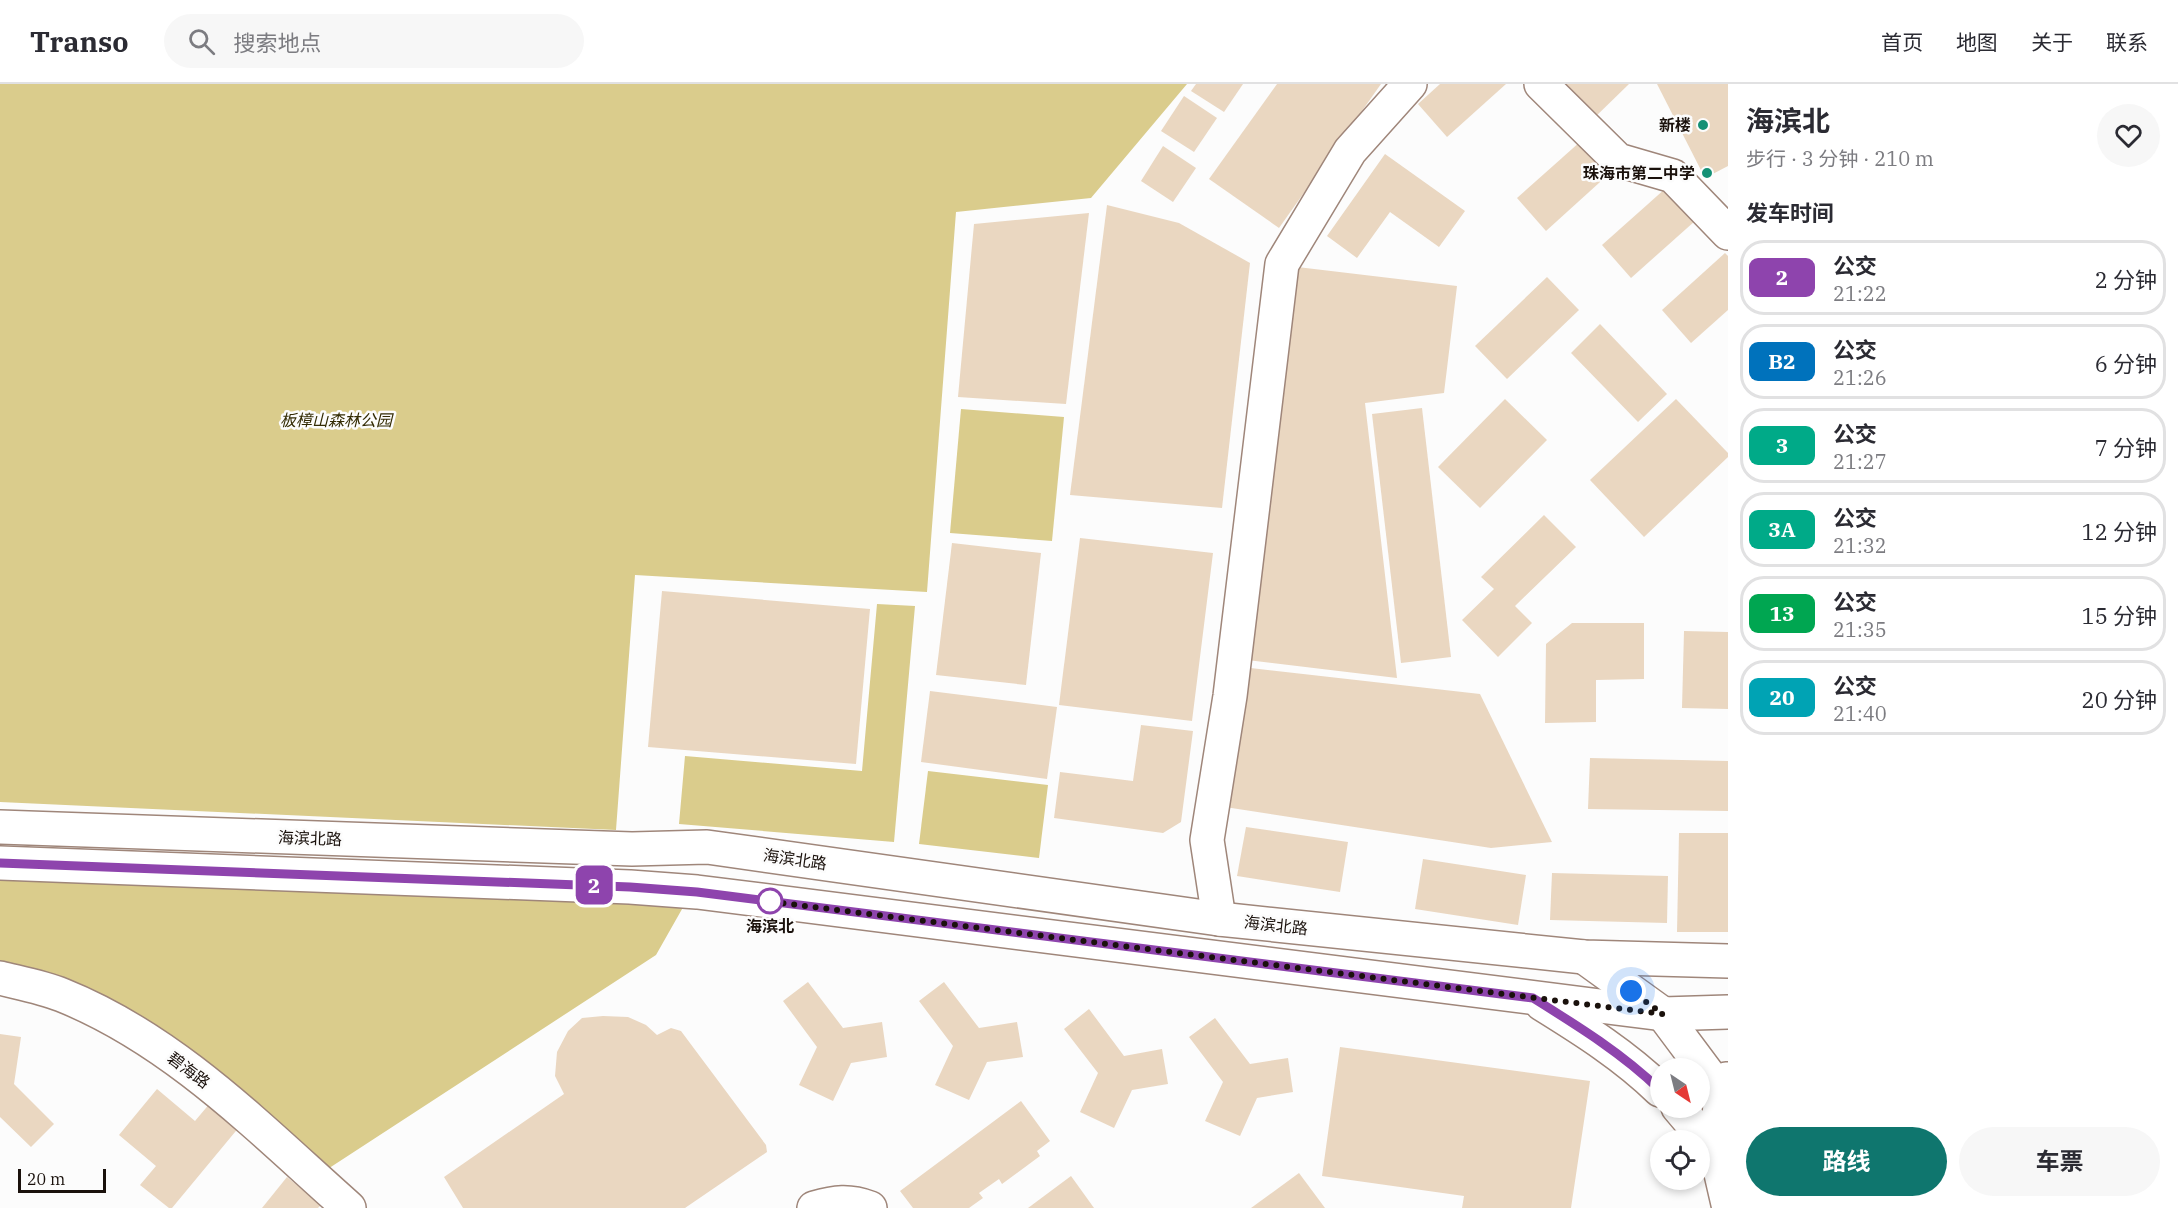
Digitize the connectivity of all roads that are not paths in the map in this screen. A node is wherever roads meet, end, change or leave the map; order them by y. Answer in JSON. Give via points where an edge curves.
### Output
{"nodes":[{"id":1,"x":1410,"y":84,"type":"edge"},
{"id":2,"x":1541,"y":84,"type":"edge"},
{"id":3,"x":1728,"y":233,"type":"edge"},
{"id":4,"x":0,"y":826,"type":"edge"},
{"id":5,"x":0,"y":863,"type":"edge"},
{"id":6,"x":1219,"y":919,"type":"junction"},
{"id":7,"x":1584,"y":957,"type":"junction"},
{"id":8,"x":1728,"y":961,"type":"edge"},
{"id":9,"x":0,"y":978,"type":"edge"},
{"id":10,"x":1533,"y":998,"type":"junction"},
{"id":11,"x":1728,"y":1011,"type":"edge"},
{"id":12,"x":1663,"y":1014,"type":"junction"},
{"id":13,"x":1650,"y":1080,"type":"edge"},
{"id":14,"x":1726,"y":1089,"type":"edge"},
{"id":15,"x":1687,"y":1118,"type":"edge"},
{"id":16,"x":1716,"y":1152,"type":"junction"},
{"id":17,"x":1728,"y":1204,"type":"edge"},
{"id":18,"x":350,"y":1208,"type":"edge"},
{"id":19,"x":814,"y":1208,"type":"edge"},
{"id":20,"x":870,"y":1208,"type":"edge"}],
"edges":[{"from":1,"to":6,"type":"main road","via":[[1350,151],[1282,264],[1230,696],[1207,840]]},
{"from":2,"to":3,"type":"main road","via":[[1618,160],[1673,176]]},
{"from":4,"to":6,"type":"main road","name":"海滨北路","via":[[632,849],[707,847]]},
{"from":5,"to":10,"type":"main road","via":[[697,892]]},
{"from":6,"to":7,"type":"main road","name":"海滨北路"},
{"from":7,"to":8,"type":"main road","name":"海滨北路"},
{"from":7,"to":12,"type":"main road"},
{"from":9,"to":18,"type":"main road","name":"碧海路","via":[[60,994],[135,1030],[194,1071]]},
{"from":10,"to":12,"type":"main road"},
{"from":10,"to":13,"type":"main road","via":[[1591,1034]]},
{"from":11,"to":12,"type":"main road"},
{"from":12,"to":14,"type":"main road"},
{"from":14,"to":16,"type":"main road"},
{"from":15,"to":16,"type":"main road"},
{"from":16,"to":17,"type":"main road"},
{"from":19,"to":20,"type":"main road","via":[[849,1201]]}]}
